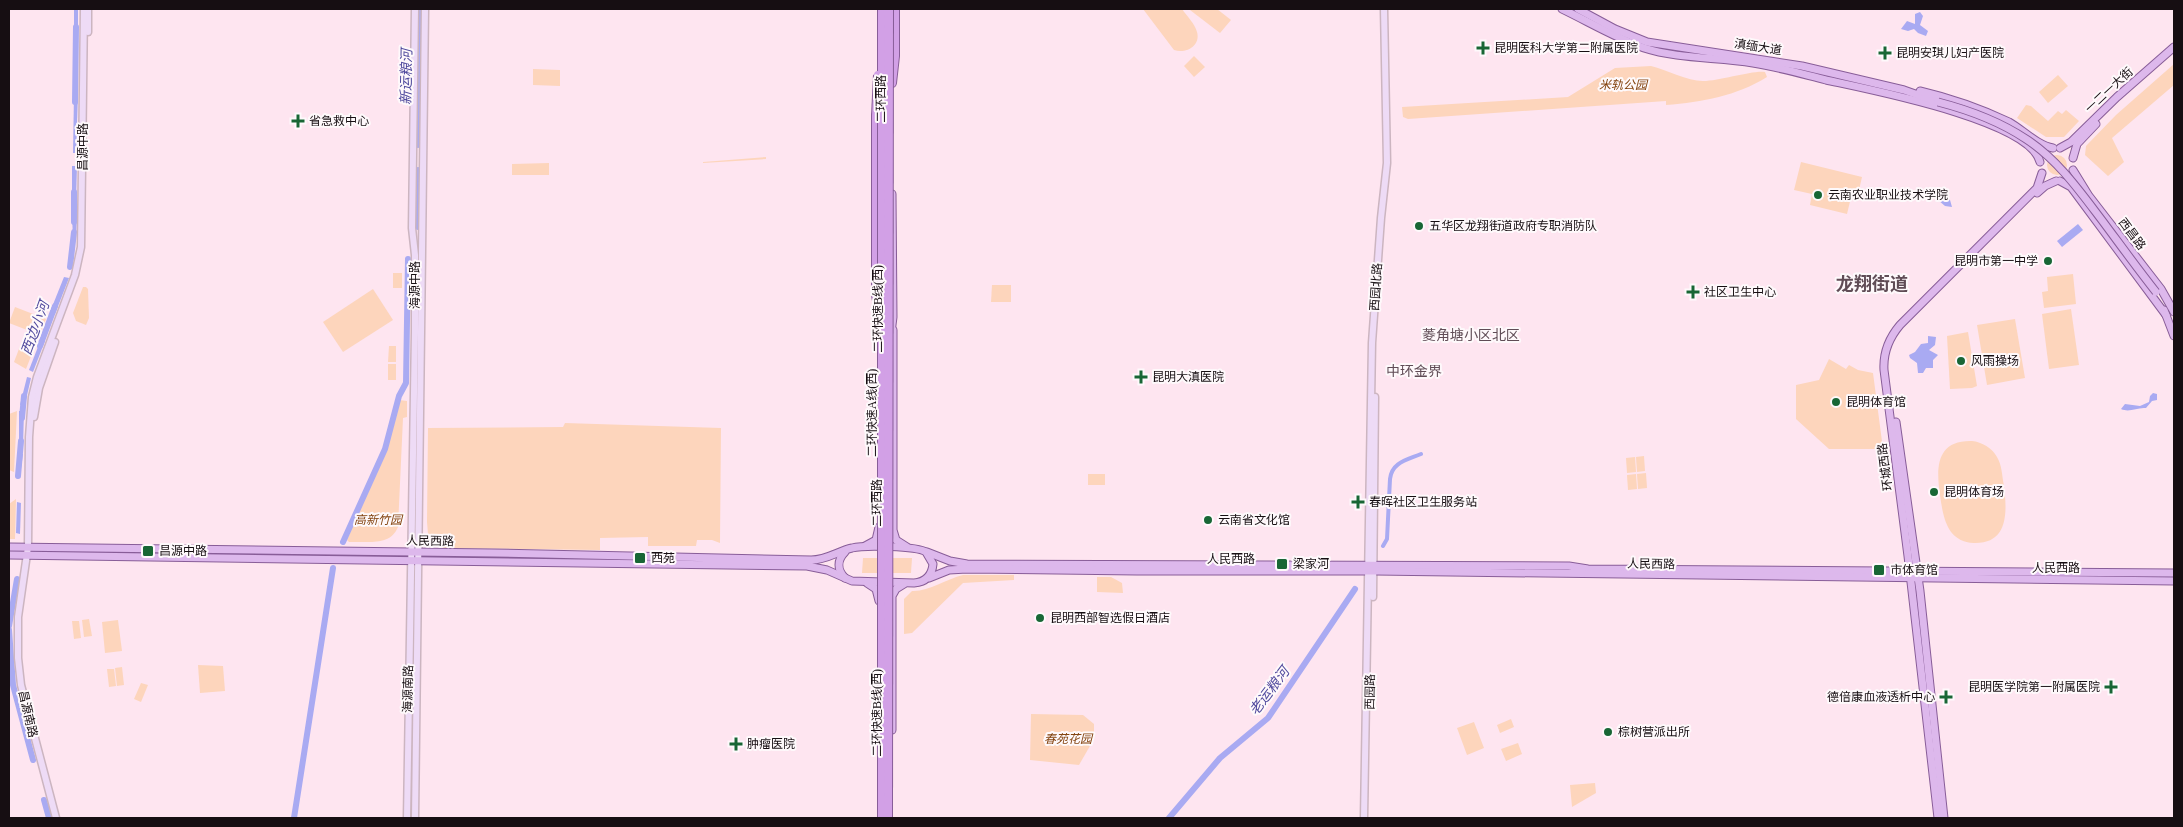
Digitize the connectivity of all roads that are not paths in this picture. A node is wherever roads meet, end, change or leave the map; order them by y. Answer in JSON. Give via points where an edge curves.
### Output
{"nodes":[{"id":1,"x":84,"y":9,"type":"edge"},
{"id":2,"x":88,"y":9,"type":"edge"},
{"id":3,"x":415,"y":9,"type":"edge"},
{"id":4,"x":425,"y":9,"type":"edge"},
{"id":5,"x":881,"y":9,"type":"edge"},
{"id":6,"x":892,"y":9,"type":"edge"},
{"id":7,"x":1384,"y":9,"type":"edge"},
{"id":8,"x":1388,"y":9,"type":"edge"},
{"id":9,"x":1562,"y":9,"type":"edge"},
{"id":10,"x":1578,"y":9,"type":"edge"},
{"id":11,"x":1386,"y":26,"type":"junction"},
{"id":12,"x":882,"y":30,"type":"junction"},
{"id":13,"x":2174,"y":47,"type":"edge"},
{"id":14,"x":2174,"y":52,"type":"edge"},
{"id":15,"x":1809,"y":72,"type":"junction"},
{"id":16,"x":892,"y":83,"type":"junction"},
{"id":17,"x":1904,"y":93,"type":"junction"},
{"id":18,"x":1941,"y":99,"type":"junction"},
{"id":19,"x":2104,"y":112,"type":"junction"},
{"id":20,"x":2057,"y":148,"type":"junction"},
{"id":21,"x":2073,"y":158,"type":"junction"},
{"id":22,"x":2040,"y":162,"type":"junction"},
{"id":23,"x":2056,"y":164,"type":"joint"},
{"id":24,"x":2073,"y":170,"type":"junction"},
{"id":25,"x":2042,"y":173,"type":"junction"},
{"id":26,"x":2058,"y":181,"type":"junction"},
{"id":27,"x":2042,"y":185,"type":"junction"},
{"id":28,"x":2156,"y":292,"type":"junction"},
{"id":29,"x":2174,"y":312,"type":"edge"},
{"id":30,"x":2166,"y":315,"type":"junction"},
{"id":31,"x":880,"y":316,"type":"junction"},
{"id":32,"x":893,"y":317,"type":"junction"},
{"id":33,"x":2174,"y":336,"type":"edge"},
{"id":34,"x":886,"y":353,"type":"junction"},
{"id":35,"x":880,"y":500,"type":"junction"},
{"id":36,"x":892,"y":500,"type":"junction"},
{"id":37,"x":9,"y":547,"type":"edge"},
{"id":38,"x":857,"y":547,"type":"junction"},
{"id":39,"x":915,"y":548,"type":"junction"},
{"id":40,"x":849,"y":549,"type":"junction"},
{"id":41,"x":923,"y":550,"type":"junction"},
{"id":42,"x":30,"y":551,"type":"junction"},
{"id":43,"x":410,"y":552,"type":"junction"},
{"id":44,"x":9,"y":555,"type":"edge"},
{"id":45,"x":419,"y":557,"type":"junction"},
{"id":46,"x":410,"y":560,"type":"junction"},
{"id":47,"x":1128,"y":568,"type":"junction"},
{"id":48,"x":1372,"y":568,"type":"junction"},
{"id":49,"x":2174,"y":573,"type":"edge"},
{"id":50,"x":1914,"y":574,"type":"junction"},
{"id":51,"x":848,"y":580,"type":"junction"},
{"id":52,"x":923,"y":581,"type":"junction"},
{"id":53,"x":2174,"y":581,"type":"edge"},
{"id":54,"x":857,"y":582,"type":"junction"},
{"id":55,"x":914,"y":583,"type":"junction"},
{"id":56,"x":879,"y":615,"type":"junction"},
{"id":57,"x":892,"y":615,"type":"junction"},
{"id":58,"x":885,"y":780,"type":"junction"},
{"id":59,"x":56,"y":818,"type":"edge"},
{"id":60,"x":60,"y":818,"type":"edge"},
{"id":61,"x":406,"y":818,"type":"edge"},
{"id":62,"x":415,"y":818,"type":"edge"},
{"id":63,"x":880,"y":818,"type":"edge"},
{"id":64,"x":890,"y":818,"type":"edge"},
{"id":65,"x":1365,"y":818,"type":"edge"},
{"id":66,"x":1938,"y":818,"type":"edge"},
{"id":67,"x":1944,"y":818,"type":"edge"}],
"edges":[{"from":1,"to":42,"type":"main road","name":"昌源中路","via":[[81,247],[76,275],[32,397]]},
{"from":2,"to":42,"type":"main road","name":"昌源中路","via":[[85,247],[79,276],[36,399]]},
{"from":3,"to":43,"type":"main road","name":"海源中路","via":[[412,168],[415,336]]},
{"from":4,"to":45,"type":"main road","name":"海源中路"},
{"from":5,"to":12,"type":"highway","name":"二环快速A线(西)","bridge":true},
{"from":5,"to":31,"type":"main road","name":"二环西路"},
{"from":6,"to":16,"type":"main road","name":"二环西路"},
{"from":6,"to":16,"type":"highway","via":[[895,51]]},
{"from":6,"to":64,"type":"highway","name":"二环快速B线(西)","bridge":true},
{"from":7,"to":11,"type":"main road","name":"西园北路"},
{"from":8,"to":11,"type":"main road","name":"西园北路"},
{"from":9,"to":15,"type":"main road","name":"滇缅大道","via":[[1645,48]]},
{"from":10,"to":15,"type":"main road","name":"滇缅大道","via":[[1647,42],[1770,60]]},
{"from":11,"to":48,"type":"main road","name":"西园北路","via":[[1388,173],[1376,347]]},
{"from":12,"to":31,"type":"highway","bridge":true,"via":[[876,102],[876,276]]},
{"from":12,"to":63,"type":"highway","name":"二环快速A线(西)","bridge":true},
{"from":13,"to":19,"type":"main road","name":"一二一大街"},
{"from":14,"to":19,"type":"main road","name":"一二一大街"},
{"from":15,"to":17,"type":"main road","name":"滇缅大道"},
{"from":16,"to":32,"type":"main road","name":"二环西路"},
{"from":17,"to":18,"type":"main road","name":"滇缅大道"},
{"from":17,"to":22,"type":"main road","name":"滇缅大道","via":[[1997,127],[2024,143]]},
{"from":18,"to":20,"type":"main road","name":"滇缅大道","via":[[2000,118],[2043,144]]},
{"from":18,"to":23,"type":"main road","name":"滇缅大道","bridge":true,"via":[[2026,139]]},
{"from":19,"to":20,"type":"main road","name":"一二一大街","via":[[2071,142]]},
{"from":19,"to":21,"type":"main road","name":"一二一大街","via":[[2077,144]]},
{"from":20,"to":21,"type":"main road","via":[[2066,150]]},
{"from":20,"to":22,"type":"main road","via":[[2046,151]]},
{"from":21,"to":24,"type":"main road"},
{"from":22,"to":25,"type":"main road"},
{"from":23,"to":28,"type":"main road","name":"西昌路","bridge":true},
{"from":24,"to":26,"type":"main road","via":[[2070,176]]},
{"from":24,"to":29,"type":"main road","name":"西昌路","via":[[2078,181],[2161,289]]},
{"from":25,"to":26,"type":"main road","via":[[2048,180]]},
{"from":25,"to":27,"type":"main road"},
{"from":26,"to":27,"type":"main road","name":"环城西路"},
{"from":26,"to":30,"type":"main road","name":"西昌路","via":[[2071,187]]},
{"from":27,"to":50,"type":"main road","name":"环城西路","via":[[1900,325],[1886,349],[1884,367]]},
{"from":28,"to":29,"type":"main road","name":"西昌路"},
{"from":28,"to":30,"type":"main road","name":"西昌路"},
{"from":30,"to":33,"type":"main road","name":"西昌路"},
{"from":31,"to":34,"type":"main road","name":"二环西路"},
{"from":31,"to":35,"type":"main road"},
{"from":32,"to":34,"type":"main road","name":"二环西路"},
{"from":32,"to":36,"type":"main road"},
{"from":34,"to":58,"type":"main road","name":"二环西路","bridge":true},
{"from":35,"to":36,"type":"main road","via":[[885,507]]},
{"from":35,"to":38,"type":"main road","via":[[878,536],[869,545]]},
{"from":36,"to":39,"type":"main road","via":[[894,537],[901,544]]},
{"from":37,"to":42,"type":"main road","name":"人民西路"},
{"from":38,"to":39,"type":"main road","name":"人民西路"},
{"from":38,"to":40,"type":"main road","name":"人民西路"},
{"from":39,"to":41,"type":"main road","name":"人民西路"},
{"from":40,"to":45,"type":"main road","name":"人民西路","via":[[815,560]]},
{"from":40,"to":51,"type":"main road","via":[[843,553],[839,563],[841,573]]},
{"from":41,"to":47,"type":"main road","name":"人民西路","via":[[963,564]]},
{"from":41,"to":52,"type":"main road","via":[[931,557],[932,567]]},
{"from":42,"to":43,"type":"main road","name":"人民西路"},
{"from":42,"to":44,"type":"main road","name":"人民西路"},
{"from":42,"to":46,"type":"main road","name":"人民西路"},
{"from":42,"to":59,"type":"main road","name":"昌源南路","via":[[18,617],[19,675]]},
{"from":42,"to":60,"type":"main road","name":"昌源南路","via":[[22,617],[22,658],[30,707]]},
{"from":43,"to":45,"type":"main road","name":"人民西路"},
{"from":43,"to":46,"type":"main road","name":"海源中路"},
{"from":45,"to":46,"type":"main road","name":"人民西路"},
{"from":45,"to":51,"type":"main road","name":"人民西路","via":[[810,566]]},
{"from":45,"to":62,"type":"main road","name":"海源南路"},
{"from":46,"to":61,"type":"main road","name":"海源南路"},
{"from":47,"to":48,"type":"main road","name":"人民西路"},
{"from":47,"to":52,"type":"main road","name":"人民西路","via":[[962,569],[942,572]]},
{"from":48,"to":50,"type":"main road","name":"人民西路"},
{"from":48,"to":65,"type":"main road","name":"西园路"},
{"from":49,"to":50,"type":"main road","name":"人民西路"},
{"from":50,"to":53,"type":"main road","name":"人民西路"},
{"from":50,"to":66,"type":"main road","name":"环城西路"},
{"from":50,"to":67,"type":"main road","name":"环城西路"},
{"from":51,"to":54,"type":"main road","name":"人民西路"},
{"from":52,"to":55,"type":"main road","name":"人民西路"},
{"from":54,"to":55,"type":"main road","name":"人民西路"},
{"from":54,"to":56,"type":"main road","via":[[876,588]]},
{"from":55,"to":57,"type":"main road","via":[[894,590]]},
{"from":56,"to":57,"type":"main road","via":[[886,609]]},
{"from":56,"to":63,"type":"main road"},
{"from":57,"to":64,"type":"main road"},
{"from":58,"to":63,"type":"main road","name":"二环西路"},
{"from":58,"to":64,"type":"main road","name":"二环西路"}]}
